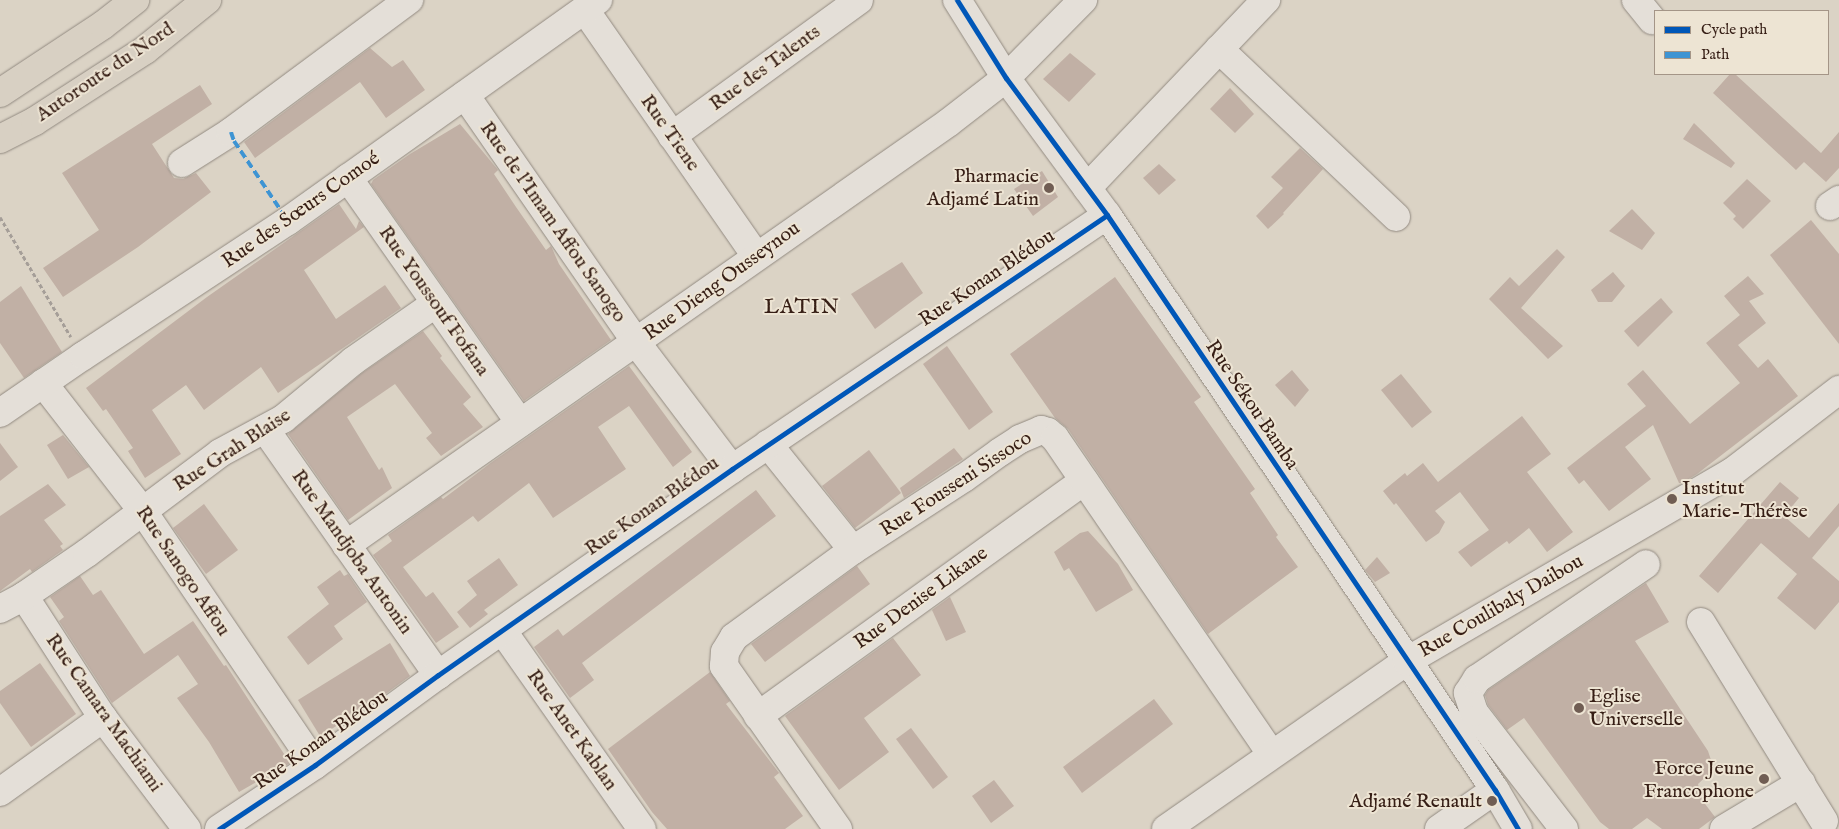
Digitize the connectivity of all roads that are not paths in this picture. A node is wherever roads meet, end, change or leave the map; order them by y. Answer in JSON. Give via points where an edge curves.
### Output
{"nodes":[{"id":1,"x":135,"y":0,"type":"edge"},
{"id":2,"x":207,"y":0,"type":"edge"},
{"id":3,"x":409,"y":0,"type":"edge"},
{"id":4,"x":858,"y":0,"type":"edge"},
{"id":5,"x":957,"y":0,"type":"edge"},
{"id":6,"x":1084,"y":0,"type":"edge"},
{"id":7,"x":1266,"y":0,"type":"edge"},
{"id":8,"x":591,"y":5,"type":"edge"},
{"id":9,"x":1219,"y":49,"type":"junction"},
{"id":10,"x":1006,"y":78,"type":"junction"},
{"id":11,"x":0,"y":93,"type":"edge"},
{"id":12,"x":465,"y":95,"type":"junction"},
{"id":13,"x":672,"y":136,"type":"junction"},
{"id":14,"x":0,"y":139,"type":"edge"},
{"id":15,"x":182,"y":163,"type":"dead end"},
{"id":16,"x":348,"y":178,"type":"junction"},
{"id":17,"x":1088,"y":188,"type":"junction"},
{"id":18,"x":1107,"y":215,"type":"junction"},
{"id":19,"x":1396,"y":217,"type":"dead end"},
{"id":20,"x":756,"y":256,"type":"junction"},
{"id":21,"x":436,"y":303,"type":"junction"},
{"id":22,"x":636,"y":342,"type":"junction"},
{"id":23,"x":43,"y":383,"type":"junction"},
{"id":24,"x":1839,"y":390,"type":"edge"},
{"id":25,"x":0,"y":414,"type":"edge"},
{"id":26,"x":520,"y":423,"type":"junction"},
{"id":27,"x":265,"y":429,"type":"junction"},
{"id":28,"x":768,"y":444,"type":"junction"},
{"id":29,"x":732,"y":469,"type":"junction"},
{"id":30,"x":1084,"y":481,"type":"junction"},
{"id":31,"x":142,"y":510,"type":"junction"},
{"id":32,"x":346,"y":545,"type":"junction"},
{"id":33,"x":853,"y":550,"type":"junction"},
{"id":34,"x":1646,"y":564,"type":"dead end"},
{"id":35,"x":24,"y":596,"type":"junction"},
{"id":36,"x":0,"y":609,"type":"edge"},
{"id":37,"x":1701,"y":622,"type":"dead end"},
{"id":38,"x":502,"y":630,"type":"junction"},
{"id":39,"x":1406,"y":661,"type":"junction"},
{"id":40,"x":438,"y":675,"type":"junction"},
{"id":41,"x":758,"y":716,"type":"junction"},
{"id":42,"x":103,"y":718,"type":"junction"},
{"id":43,"x":1271,"y":754,"type":"junction"},
{"id":44,"x":315,"y":765,"type":"junction"},
{"id":45,"x":1801,"y":783,"type":"junction"},
{"id":46,"x":1495,"y":790,"type":"junction"},
{"id":47,"x":0,"y":792,"type":"edge"},
{"id":48,"x":1825,"y":821,"type":"edge"},
{"id":49,"x":187,"y":829,"type":"edge"},
{"id":50,"x":219,"y":829,"type":"edge"},
{"id":51,"x":642,"y":829,"type":"edge"},
{"id":52,"x":838,"y":829,"type":"edge"},
{"id":53,"x":1166,"y":829,"type":"edge"},
{"id":54,"x":1439,"y":829,"type":"edge"},
{"id":55,"x":1518,"y":829,"type":"edge"},
{"id":56,"x":1564,"y":829,"type":"edge"},
{"id":57,"x":1724,"y":829,"type":"edge"}],
"edges":[{"from":1,"to":11,"type":"highway","name":"Autoroute du Nord"},
{"from":2,"to":14,"type":"highway","name":"Autoroute du Nord","via":[[145,50],[35,121]]},
{"from":3,"to":15,"type":"street","via":[[231,132]]},
{"from":4,"to":13,"type":"street","name":"Rue des Talents"},
{"from":5,"to":10,"type":"street","name":"Rue Sékou Bamba"},
{"from":6,"to":10,"type":"street","name":"Rue Dieng Ousseynou"},
{"from":7,"to":9,"type":"street"},
{"from":8,"to":12,"type":"street","name":"Rue des Sœurs Comoé"},
{"from":8,"to":13,"type":"street","name":"Rue Tiene"},
{"from":9,"to":17,"type":"street"},
{"from":9,"to":19,"type":"street"},
{"from":10,"to":17,"type":"street","name":"Rue Sékou Bamba"},
{"from":10,"to":20,"type":"street","name":"Rue Dieng Ousseynou","via":[[948,123]]},
{"from":12,"to":16,"type":"street","name":"Rue des Sœurs Comoé"},
{"from":12,"to":22,"type":"street","name":"Rue de l'Imam Affou Sanogo"},
{"from":13,"to":20,"type":"street","name":"Rue Tiene"},
{"from":16,"to":21,"type":"street","name":"Rue Youssouf Fofana"},
{"from":16,"to":23,"type":"street","name":"Rue des Sœurs Comoé"},
{"from":17,"to":18,"type":"street","name":"Rue Sékou Bamba"},
{"from":18,"to":28,"type":"street","name":"Rue Konan Blédou"},
{"from":18,"to":39,"type":"street","name":"Rue Sékou Bamba"},
{"from":20,"to":22,"type":"street","name":"Rue Dieng Ousseynou"},
{"from":21,"to":26,"type":"street","name":"Rue Youssouf Fofana"},
{"from":21,"to":27,"type":"street","name":"Rue Grah Blaise","via":[[353,362],[283,419]]},
{"from":22,"to":26,"type":"street","name":"Rue Dieng Ousseynou"},
{"from":22,"to":29,"type":"street","name":"Rue de l'Imam Affou Sanogo"},
{"from":23,"to":25,"type":"street","name":"Rue des Sœurs Comoé"},
{"from":23,"to":31,"type":"street","name":"Rue Sanogo Affou"},
{"from":24,"to":39,"type":"street","name":"Rue Coulibaly Daibou","via":[[1732,472]]},
{"from":26,"to":32,"type":"street","name":"Rue Dieng Ousseynou"},
{"from":27,"to":31,"type":"street","name":"Rue Grah Blaise","via":[[220,453]]},
{"from":27,"to":32,"type":"street","name":"Rue Mandjoba Antonin"},
{"from":28,"to":29,"type":"street","name":"Rue Konan Blédou"},
{"from":28,"to":33,"type":"street"},
{"from":29,"to":38,"type":"street","name":"Rue Konan Blédou"},
{"from":30,"to":33,"type":"street","name":"Rue Fousseni Sissoco","via":[[1055,438],[1041,430],[1020,439]]},
{"from":30,"to":41,"type":"street","name":"Rue Denise Likane"},
{"from":30,"to":43,"type":"street","name":"Rue Fousseni Sissoco"},
{"from":31,"to":35,"type":"street","name":"Rue Grah Blaise"},
{"from":31,"to":44,"type":"street","name":"Rue Sanogo Affou"},
{"from":32,"to":40,"type":"street","name":"Rue Mandjoba Antonin"},
{"from":33,"to":41,"type":"street","name":"Rue Fousseni Sissoco","via":[[734,637],[726,652],[724,666]]},
{"from":34,"to":56,"type":"street","via":[[1477,679],[1468,693],[1474,712]]},
{"from":35,"to":36,"type":"street","name":"Rue Grah Blaise"},
{"from":35,"to":42,"type":"street","name":"Rue Camara Machiami"},
{"from":37,"to":45,"type":"street"},
{"from":38,"to":40,"type":"street","name":"Rue Konan Blédou"},
{"from":38,"to":51,"type":"street","name":"Rue Anet Kablan"},
{"from":39,"to":43,"type":"street","name":"Rue Coulibaly Daibou"},
{"from":39,"to":46,"type":"street","name":"Rue Sékou Bamba"},
{"from":40,"to":44,"type":"street","name":"Rue Konan Blédou"},
{"from":41,"to":52,"type":"street","name":"Rue Fousseni Sissoco"},
{"from":42,"to":47,"type":"street"},
{"from":42,"to":49,"type":"street","name":"Rue Camara Machiami"},
{"from":43,"to":53,"type":"street","name":"Rue Coulibaly Daibou"},
{"from":44,"to":50,"type":"street","name":"Rue Konan Blédou"},
{"from":45,"to":48,"type":"street"},
{"from":45,"to":57,"type":"street"},
{"from":46,"to":54,"type":"street"},
{"from":46,"to":55,"type":"street","name":"Rue Sékou Bamba"}]}
